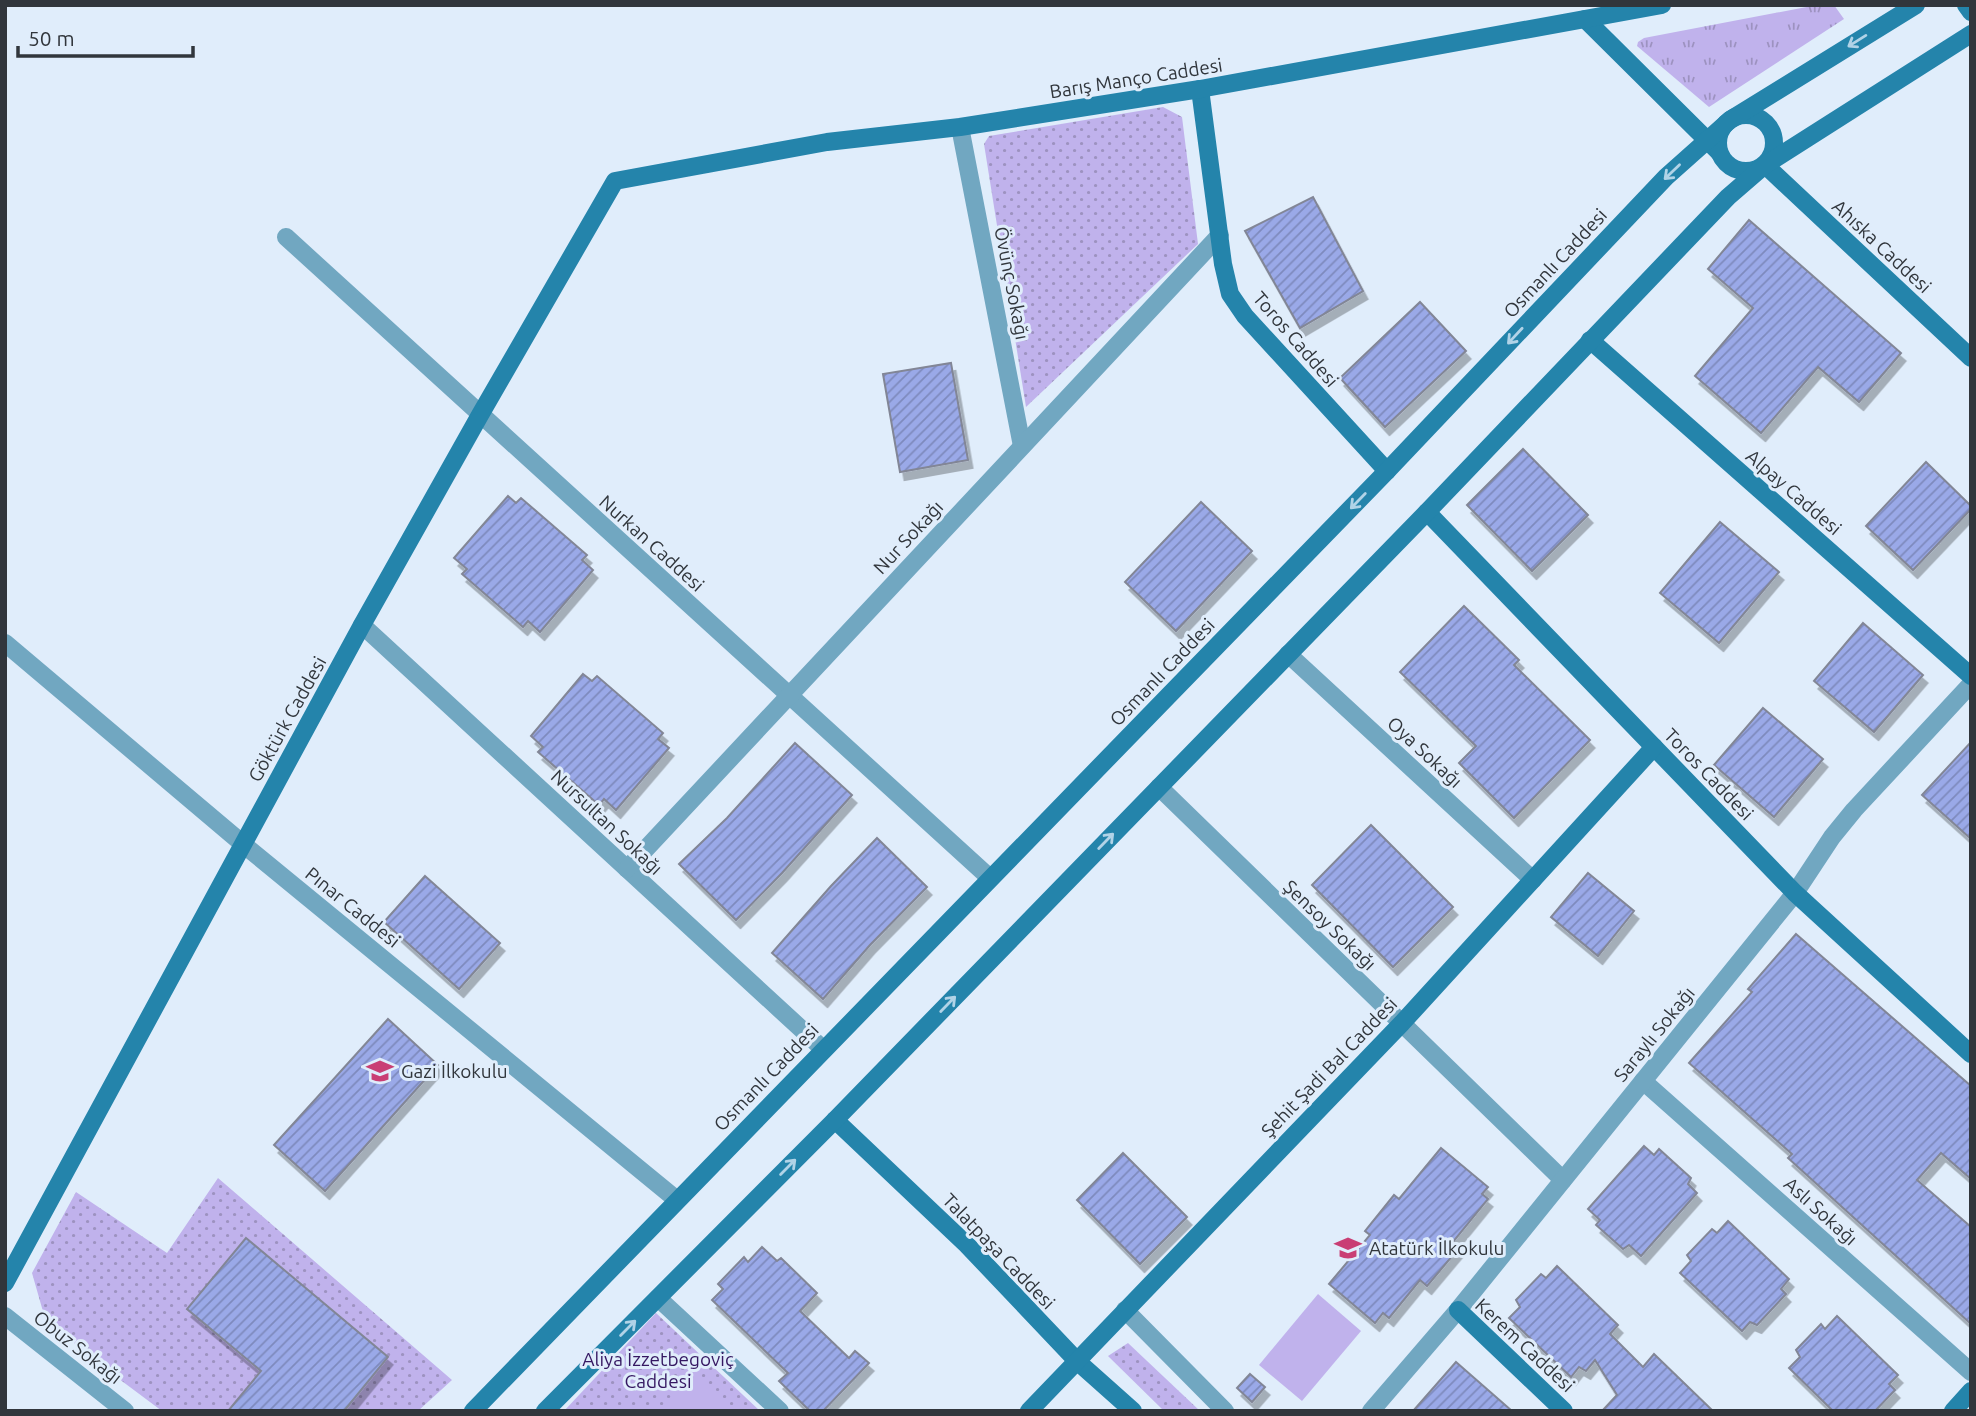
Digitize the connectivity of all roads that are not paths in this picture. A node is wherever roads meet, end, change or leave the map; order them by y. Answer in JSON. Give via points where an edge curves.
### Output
{"nodes":[{"id":1,"x":1662,"y":5,"type":"edge"},
{"id":2,"x":1916,"y":5,"type":"edge"},
{"id":3,"x":1966,"y":5,"type":"edge"},
{"id":4,"x":1971,"y":12,"type":"edge"},
{"id":5,"x":1585,"y":19,"type":"junction"},
{"id":6,"x":1971,"y":34,"type":"edge"},
{"id":7,"x":1200,"y":89,"type":"junction"},
{"id":8,"x":1730,"y":120,"type":"junction"},
{"id":9,"x":960,"y":127,"type":"junction"},
{"id":10,"x":1713,"y":146,"type":"junction"},
{"id":11,"x":1765,"y":165,"type":"junction"},
{"id":12,"x":615,"y":181,"type":"joint"},
{"id":13,"x":1220,"y":235,"type":"junction"},
{"id":14,"x":286,"y":237,"type":"dead end"},
{"id":15,"x":1590,"y":340,"type":"junction"},
{"id":16,"x":1971,"y":358,"type":"edge"},
{"id":17,"x":480,"y":415,"type":"junction"},
{"id":18,"x":1022,"y":446,"type":"junction"},
{"id":19,"x":1387,"y":471,"type":"junction"},
{"id":20,"x":1427,"y":512,"type":"junction"},
{"id":21,"x":362,"y":625,"type":"junction"},
{"id":22,"x":5,"y":643,"type":"edge"},
{"id":23,"x":1288,"y":654,"type":"junction"},
{"id":24,"x":1971,"y":676,"type":"edge"},
{"id":25,"x":1971,"y":684,"type":"edge"},
{"id":26,"x":789,"y":696,"type":"junction"},
{"id":27,"x":1654,"y":747,"type":"junction"},
{"id":28,"x":1159,"y":787,"type":"junction"},
{"id":29,"x":243,"y":844,"type":"junction"},
{"id":30,"x":627,"y":869,"type":"junction"},
{"id":31,"x":990,"y":878,"type":"junction"},
{"id":32,"x":1532,"y":880,"type":"junction"},
{"id":33,"x":1795,"y":893,"type":"junction"},
{"id":34,"x":1402,"y":1024,"type":"junction"},
{"id":35,"x":823,"y":1049,"type":"junction"},
{"id":36,"x":1971,"y":1054,"type":"edge"},
{"id":37,"x":1643,"y":1081,"type":"junction"},
{"id":38,"x":835,"y":1120,"type":"junction"},
{"id":39,"x":1563,"y":1181,"type":"junction"},
{"id":40,"x":677,"y":1200,"type":"junction"},
{"id":41,"x":5,"y":1283,"type":"edge"},
{"id":42,"x":658,"y":1298,"type":"junction"},
{"id":43,"x":1125,"y":1310,"type":"junction"},
{"id":44,"x":1458,"y":1310,"type":"junction"},
{"id":45,"x":5,"y":1316,"type":"edge"},
{"id":46,"x":1078,"y":1362,"type":"junction"},
{"id":47,"x":1971,"y":1372,"type":"edge"},
{"id":48,"x":1971,"y":1391,"type":"edge"},
{"id":49,"x":125,"y":1411,"type":"edge"},
{"id":50,"x":473,"y":1411,"type":"edge"},
{"id":51,"x":545,"y":1411,"type":"edge"},
{"id":52,"x":780,"y":1411,"type":"edge"},
{"id":53,"x":1029,"y":1411,"type":"edge"},
{"id":54,"x":1133,"y":1411,"type":"edge"},
{"id":55,"x":1225,"y":1411,"type":"edge"},
{"id":56,"x":1371,"y":1411,"type":"edge"},
{"id":57,"x":1564,"y":1411,"type":"edge"},
{"id":58,"x":1953,"y":1411,"type":"edge"}],
"edges":[{"from":1,"to":5,"type":"street","name":"Barış Manço Caddesi"},
{"from":2,"to":8,"type":"street","name":"Osmanlı Caddesi","one_way":true},
{"from":3,"to":4,"type":"street"},
{"from":5,"to":7,"type":"street","name":"Barış Manço Caddesi"},
{"from":5,"to":10,"type":"street"},
{"from":6,"to":11,"type":"street"},
{"from":7,"to":9,"type":"street","name":"Barış Manço Caddesi"},
{"from":7,"to":13,"type":"street","name":"Toros Caddesi"},
{"from":8,"to":10,"type":"street","name":"Osmanlı Caddesi"},
{"from":8,"to":11,"type":"street","via":[[1758,117],[1771,130],[1774,148]]},
{"from":9,"to":12,"type":"street","name":"Barış Manço Caddesi","via":[[827,142]]},
{"from":9,"to":18,"type":"street","name":"Övünç Sokağı"},
{"from":10,"to":11,"type":"street","via":[[1739,171]]},
{"from":10,"to":19,"type":"street","name":"Osmanlı Caddesi","one_way":true,"via":[[1640,204]]},
{"from":11,"to":15,"type":"street","via":[[1703,221]]},
{"from":11,"to":16,"type":"street","name":"Ahıska Caddesi"},
{"from":12,"to":17,"type":"street","name":"Göktürk Caddesi"},
{"from":13,"to":18,"type":"street","name":"Nur Sokağı"},
{"from":13,"to":19,"type":"street","name":"Toros Caddesi","via":[[1230,294],[1245,316]]},
{"from":14,"to":17,"type":"street","name":"Nurkan Caddesi"},
{"from":15,"to":20,"type":"street"},
{"from":15,"to":24,"type":"street","name":"Alpay Caddesi"},
{"from":17,"to":21,"type":"street","name":"Göktürk Caddesi"},
{"from":17,"to":26,"type":"street","name":"Nurkan Caddesi"},
{"from":18,"to":26,"type":"street","name":"Nur Sokağı"},
{"from":19,"to":31,"type":"street","name":"Osmanlı Caddesi","one_way":true},
{"from":20,"to":23,"type":"street"},
{"from":20,"to":27,"type":"street","name":"Toros Caddesi"},
{"from":21,"to":29,"type":"street","name":"Göktürk Caddesi"},
{"from":21,"to":30,"type":"street","name":"Nursultan Sokağı"},
{"from":22,"to":29,"type":"street","name":"Pınar Caddesi"},
{"from":23,"to":28,"type":"street"},
{"from":23,"to":32,"type":"street","name":"Oya Sokağı"},
{"from":25,"to":33,"type":"street","name":"Saraylı Sokağı","via":[[1854,810]]},
{"from":26,"to":30,"type":"street","name":"Nur Sokağı"},
{"from":26,"to":31,"type":"street","name":"Nurkan Caddesi"},
{"from":27,"to":32,"type":"street","name":"Şehit Şadi Bal Caddesi"},
{"from":27,"to":33,"type":"street","name":"Toros Caddesi"},
{"from":28,"to":34,"type":"street","name":"Şensoy Sokağı"},
{"from":38,"to":28,"type":"street","one_way":true},
{"from":29,"to":40,"type":"street","name":"Pınar Caddesi"},
{"from":29,"to":41,"type":"street","name":"Göktürk Caddesi"},
{"from":30,"to":35,"type":"street","name":"Nursultan Sokağı"},
{"from":31,"to":35,"type":"street","name":"Osmanlı Caddesi"},
{"from":32,"to":34,"type":"street","name":"Şehit Şadi Bal Caddesi"},
{"from":33,"to":36,"type":"street","name":"Toros Caddesi"},
{"from":33,"to":37,"type":"street","name":"Saraylı Sokağı"},
{"from":34,"to":39,"type":"street","name":"Şensoy Sokağı"},
{"from":34,"to":43,"type":"street","name":"Şehit Şadi Bal Caddesi"},
{"from":35,"to":40,"type":"street","name":"Osmanlı Caddesi"},
{"from":37,"to":39,"type":"street","name":"Saraylı Sokağı"},
{"from":37,"to":47,"type":"street","name":"Aslı Sokağı"},
{"from":42,"to":38,"type":"street","one_way":true},
{"from":38,"to":46,"type":"street","name":"Talatpaşa Caddesi","via":[[967,1245]]},
{"from":39,"to":44,"type":"street","name":"Saraylı Sokağı"},
{"from":40,"to":50,"type":"street","name":"Osmanlı Caddesi"},
{"from":51,"to":42,"type":"street","one_way":true},
{"from":42,"to":52,"type":"street"},
{"from":43,"to":46,"type":"street","name":"Şehit Şadi Bal Caddesi"},
{"from":43,"to":55,"type":"street"},
{"from":44,"to":56,"type":"street","name":"Saraylı Sokağı"},
{"from":44,"to":57,"type":"street","name":"Kerem Caddesi"},
{"from":45,"to":49,"type":"street","name":"Obuz Sokağı"},
{"from":46,"to":53,"type":"street","name":"Şehit Şadi Bal Caddesi"},
{"from":46,"to":54,"type":"street","name":"Talatpaşa Caddesi"},
{"from":48,"to":58,"type":"street"}]}
